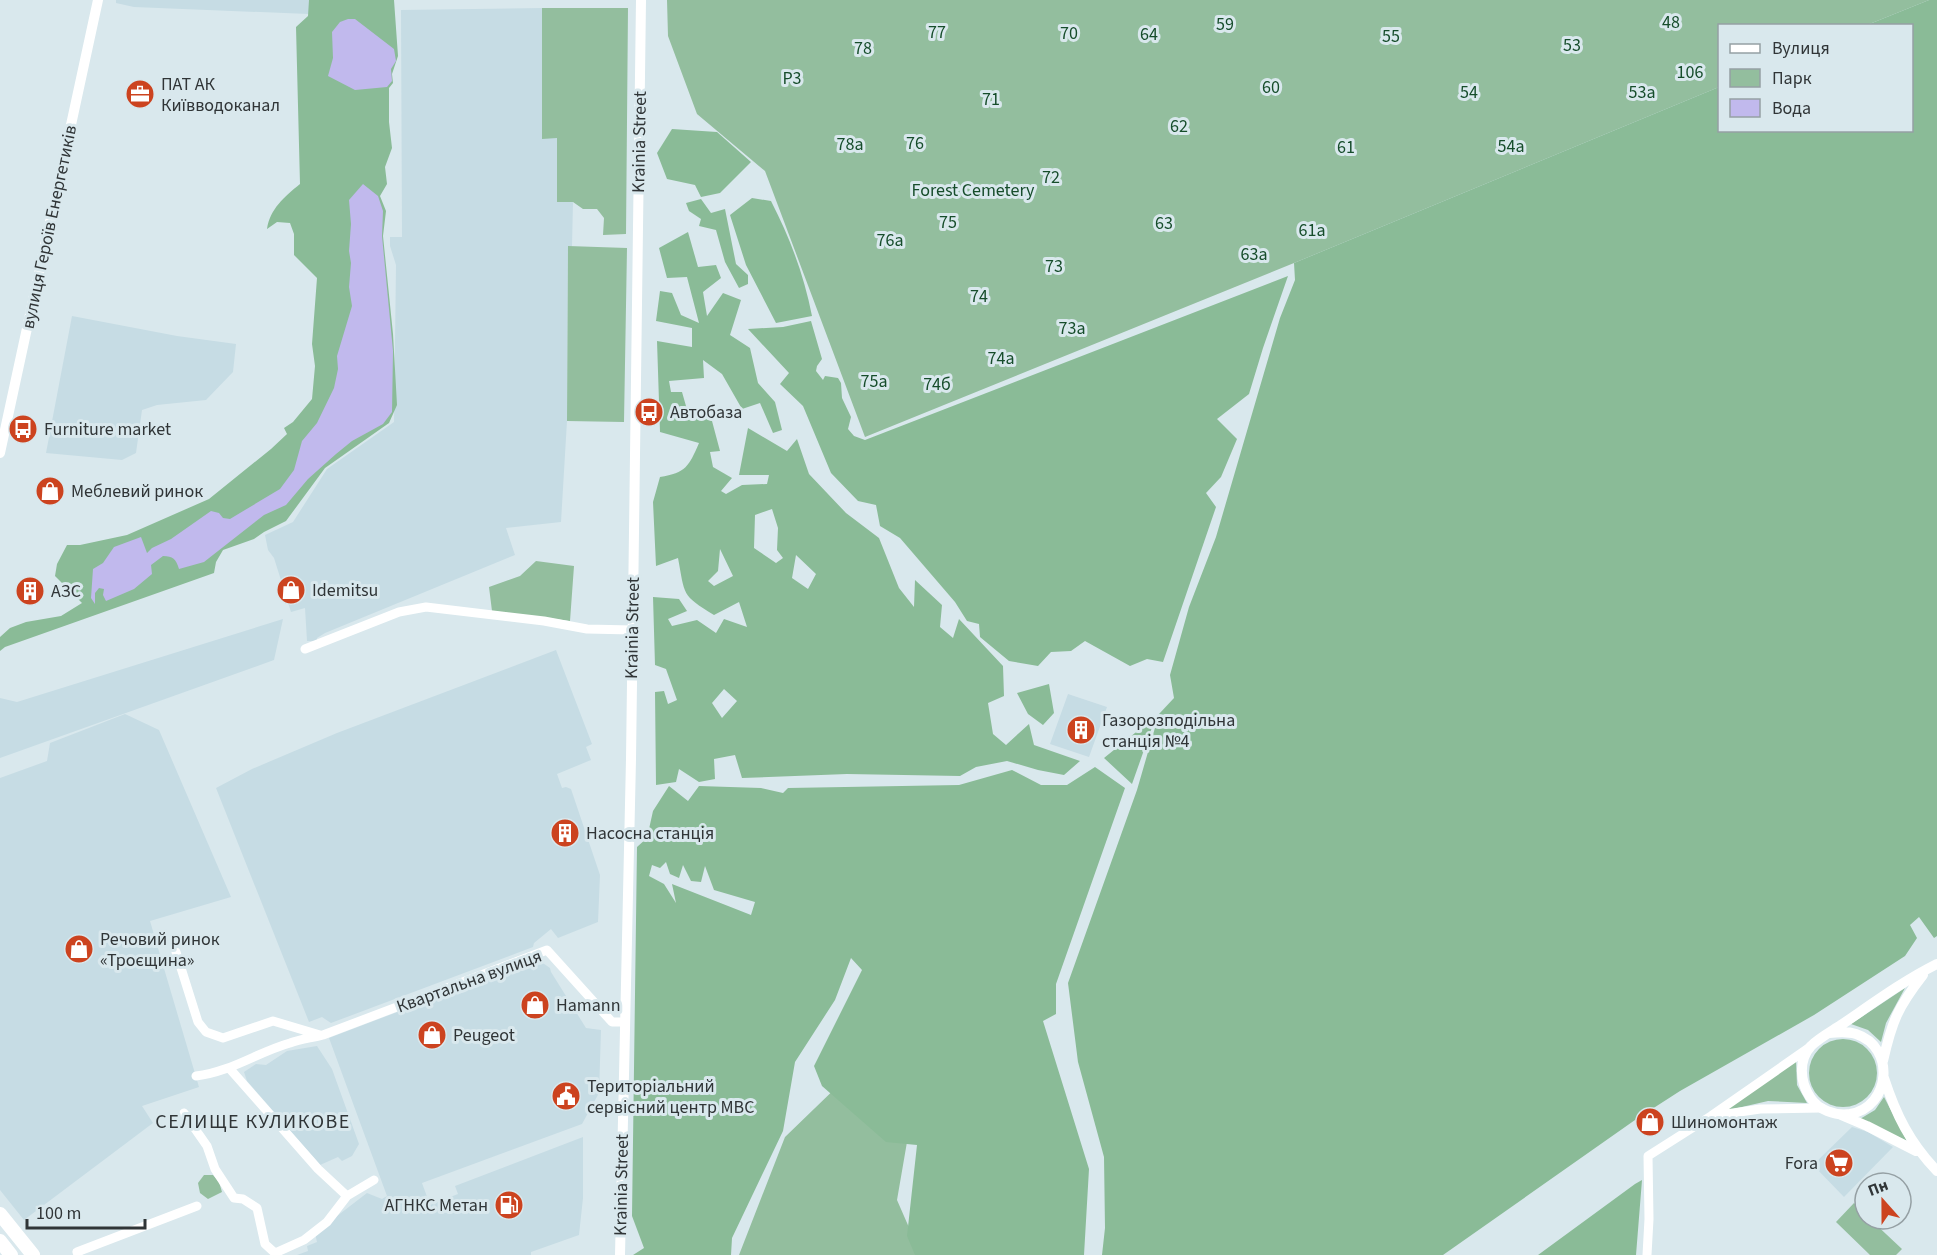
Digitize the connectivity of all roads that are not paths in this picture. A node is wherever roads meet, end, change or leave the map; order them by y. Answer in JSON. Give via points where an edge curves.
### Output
{"nodes":[{"id":1,"x":98,"y":0,"type":"edge"},
{"id":2,"x":641,"y":0,"type":"edge"},
{"id":3,"x":0,"y":453,"type":"edge"},
{"id":4,"x":632,"y":630,"type":"junction"},
{"id":5,"x":305,"y":649,"type":"dead end"},
{"id":6,"x":176,"y":952,"type":"dead end"},
{"id":7,"x":1933,"y":966,"type":"edge"},
{"id":8,"x":624,"y":1022,"type":"junction"},
{"id":9,"x":1829,"y":1033,"type":"junction"},
{"id":10,"x":323,"y":1035,"type":"junction"},
{"id":11,"x":1812,"y":1045,"type":"junction"},
{"id":12,"x":1882,"y":1061,"type":"junction"},
{"id":13,"x":230,"y":1069,"type":"junction"},
{"id":14,"x":196,"y":1076,"type":"dead end"},
{"id":15,"x":1884,"y":1078,"type":"junction"},
{"id":16,"x":1822,"y":1108,"type":"junction"},
{"id":17,"x":184,"y":1113,"type":"dead end"},
{"id":18,"x":1838,"y":1114,"type":"junction"},
{"id":19,"x":1711,"y":1116,"type":"junction"},
{"id":20,"x":1919,"y":1152,"type":"junction"},
{"id":21,"x":1937,"y":1171,"type":"edge"},
{"id":22,"x":374,"y":1180,"type":"dead end"},
{"id":23,"x":347,"y":1196,"type":"junction"},
{"id":24,"x":197,"y":1206,"type":"dead end"},
{"id":25,"x":0,"y":1214,"type":"edge"},
{"id":26,"x":0,"y":1241,"type":"edge"},
{"id":27,"x":11,"y":1255,"type":"edge"},
{"id":28,"x":33,"y":1255,"type":"edge"},
{"id":29,"x":78,"y":1255,"type":"edge"},
{"id":30,"x":620,"y":1255,"type":"edge"},
{"id":31,"x":1647,"y":1255,"type":"edge"}],
"edges":[{"from":1,"to":3,"type":"street","name":"вулиця Героїв Енергетиків"},
{"from":2,"to":4,"type":"street","name":"Krainia Street"},
{"from":4,"to":5,"type":"street","via":[[587,629],[426,607],[399,612]]},
{"from":4,"to":8,"type":"street","name":"Krainia Street"},
{"from":6,"to":10,"type":"street","via":[[198,1022],[206,1032],[223,1038],[273,1022]]},
{"from":7,"to":9,"type":"street"},
{"from":7,"to":12,"type":"street","via":[[1901,1004]]},
{"from":8,"to":10,"type":"street","name":"Квартальна вулиця","via":[[612,1022],[547,950]]},
{"from":8,"to":30,"type":"street","name":"Krainia Street"},
{"from":9,"to":11,"type":"street"},
{"from":9,"to":12,"type":"street","via":[[1856,1034],[1868,1040]]},
{"from":10,"to":13,"type":"street","via":[[289,1043]]},
{"from":11,"to":16,"type":"street","via":[[1802,1065],[1802,1076],[1808,1094]]},
{"from":11,"to":19,"type":"street"},
{"from":12,"to":15,"type":"street"},
{"from":13,"to":14,"type":"street"},
{"from":13,"to":23,"type":"street","via":[[318,1169]]},
{"from":15,"to":18,"type":"street","via":[[1881,1090],[1868,1105],[1851,1114]]},
{"from":15,"to":20,"type":"street","via":[[1901,1122]]},
{"from":16,"to":18,"type":"street"},
{"from":16,"to":19,"type":"street","via":[[1760,1109]]},
{"from":17,"to":23,"type":"street","via":[[207,1146],[215,1169],[234,1198],[257,1208],[265,1244],[275,1253],[304,1240],[327,1222]]},
{"from":18,"to":20,"type":"street"},
{"from":19,"to":31,"type":"street","via":[[1648,1156]]},
{"from":20,"to":21,"type":"street"},
{"from":22,"to":23,"type":"street"},
{"from":24,"to":29,"type":"street","via":[[86,1248]]},
{"from":25,"to":28,"type":"main road"},
{"from":26,"to":27,"type":"main road"}]}
